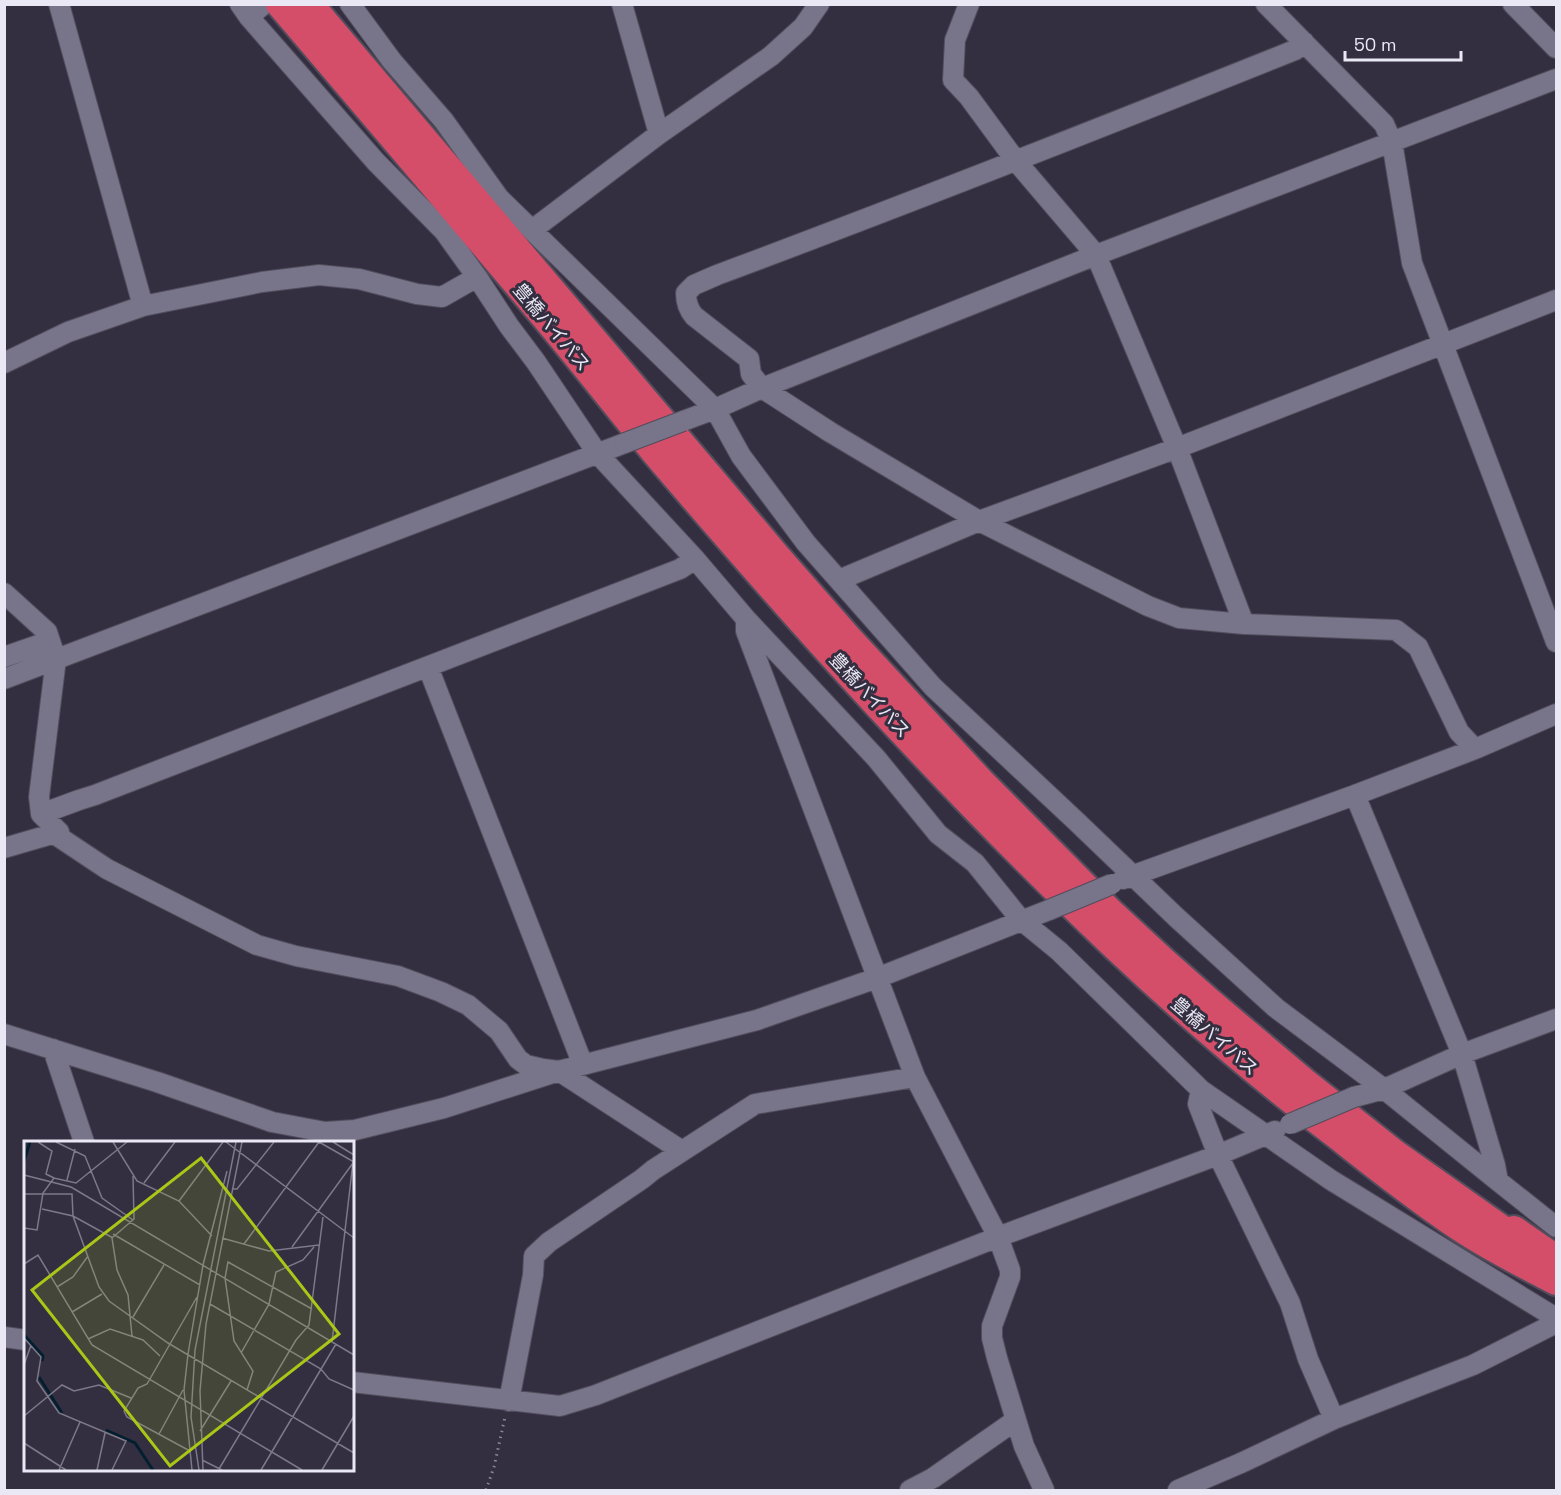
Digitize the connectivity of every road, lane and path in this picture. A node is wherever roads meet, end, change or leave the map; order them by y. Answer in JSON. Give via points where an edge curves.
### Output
{"nodes":[{"id":1,"x":59,"y":4,"type":"edge"},
{"id":2,"x":350,"y":4,"type":"edge"},
{"id":3,"x":622,"y":4,"type":"edge"},
{"id":4,"x":819,"y":4,"type":"edge"},
{"id":5,"x":969,"y":4,"type":"edge"},
{"id":6,"x":1266,"y":4,"type":"edge"},
{"id":7,"x":1513,"y":4,"type":"edge"},
{"id":8,"x":271,"y":7,"type":"edge"},
{"id":9,"x":1304,"y":42,"type":"junction"},
{"id":10,"x":1557,"y":48,"type":"edge"},
{"id":11,"x":1557,"y":79,"type":"edge"},
{"id":12,"x":659,"y":134,"type":"junction"},
{"id":13,"x":1392,"y":142,"type":"junction"},
{"id":14,"x":1016,"y":161,"type":"junction"},
{"id":15,"x":532,"y":230,"type":"junction"},
{"id":16,"x":1096,"y":255,"type":"junction"},
{"id":17,"x":477,"y":277,"type":"junction"},
{"id":18,"x":1557,"y":300,"type":"edge"},
{"id":19,"x":143,"y":306,"type":"junction"},
{"id":20,"x":1443,"y":345,"type":"junction"},
{"id":21,"x":4,"y":363,"type":"edge"},
{"id":22,"x":762,"y":388,"type":"junction"},
{"id":23,"x":715,"y":409,"type":"junction"},
{"id":24,"x":1176,"y":448,"type":"junction"},
{"id":25,"x":597,"y":453,"type":"junction"},
{"id":26,"x":979,"y":521,"type":"junction"},
{"id":27,"x":695,"y":558,"type":"junction"},
{"id":28,"x":839,"y":580,"type":"junction"},
{"id":29,"x":4,"y":593,"type":"edge"},
{"id":30,"x":746,"y":619,"type":"junction"},
{"id":31,"x":1244,"y":624,"type":"junction"},
{"id":32,"x":1557,"y":642,"type":"edge"},
{"id":33,"x":53,"y":650,"type":"junction"},
{"id":34,"x":4,"y":657,"type":"edge"},
{"id":35,"x":428,"y":667,"type":"junction"},
{"id":36,"x":4,"y":679,"type":"edge"},
{"id":37,"x":1557,"y":714,"type":"edge"},
{"id":38,"x":1475,"y":748,"type":"junction"},
{"id":39,"x":1355,"y":795,"type":"junction"},
{"id":40,"x":41,"y":814,"type":"junction"},
{"id":41,"x":59,"y":832,"type":"junction"},
{"id":42,"x":4,"y":848,"type":"edge"},
{"id":43,"x":1132,"y":875,"type":"junction"},
{"id":44,"x":1021,"y":920,"type":"junction"},
{"id":45,"x":877,"y":978,"type":"junction"},
{"id":46,"x":1557,"y":1019,"type":"edge"},
{"id":47,"x":4,"y":1034,"type":"edge"},
{"id":48,"x":53,"y":1049,"type":"junction"},
{"id":49,"x":1462,"y":1054,"type":"junction"},
{"id":50,"x":583,"y":1065,"type":"junction"},
{"id":51,"x":559,"y":1071,"type":"junction"},
{"id":52,"x":915,"y":1077,"type":"junction"},
{"id":53,"x":1384,"y":1089,"type":"junction"},
{"id":54,"x":1201,"y":1090,"type":"junction"},
{"id":55,"x":1265,"y":1135,"type":"junction"},
{"id":56,"x":325,"y":1137,"type":"edge"},
{"id":57,"x":83,"y":1141,"type":"edge"},
{"id":58,"x":682,"y":1151,"type":"junction"},
{"id":59,"x":1218,"y":1155,"type":"junction"},
{"id":60,"x":1498,"y":1181,"type":"junction"},
{"id":61,"x":1453,"y":1194,"type":"junction"},
{"id":62,"x":1557,"y":1227,"type":"edge"},
{"id":63,"x":1463,"y":1229,"type":"junction"},
{"id":64,"x":998,"y":1237,"type":"junction"},
{"id":65,"x":1557,"y":1258,"type":"edge"},
{"id":66,"x":1557,"y":1267,"type":"edge"},
{"id":67,"x":1557,"y":1281,"type":"edge"},
{"id":68,"x":1557,"y":1294,"type":"edge"},
{"id":69,"x":1557,"y":1318,"type":"edge"},
{"id":70,"x":1557,"y":1323,"type":"edge"},
{"id":71,"x":4,"y":1337,"type":"edge"},
{"id":72,"x":24,"y":1340,"type":"edge"},
{"id":73,"x":354,"y":1382,"type":"edge"},
{"id":74,"x":509,"y":1401,"type":"junction"},
{"id":75,"x":1334,"y":1419,"type":"junction"},
{"id":76,"x":1016,"y":1420,"type":"junction"},
{"id":77,"x":486,"y":1491,"type":"edge"},
{"id":78,"x":910,"y":1491,"type":"edge"},
{"id":79,"x":1044,"y":1491,"type":"edge"},
{"id":80,"x":1178,"y":1491,"type":"edge"}],
"edges":[{"from":1,"to":19,"type":"street"},
{"from":2,"to":15,"type":"street","via":[[444,121],[499,198]]},
{"from":3,"to":12,"type":"street"},
{"from":4,"to":12,"type":"street","via":[[803,27],[771,56]]},
{"from":5,"to":14,"type":"street","via":[[955,40],[953,80]]},
{"from":6,"to":9,"type":"street"},
{"from":7,"to":10,"type":"street"},
{"from":8,"to":17,"type":"street","via":[[376,162],[444,231]]},
{"from":8,"to":61,"type":"highway","name":"豊橋バイパス","via":[[980,781],[1110,912],[1304,1082]]},
{"from":8,"to":63,"type":"highway","name":"豊橋バイパス","via":[[544,316],[654,451],[829,650],[1028,863],[1232,1052]]},
{"from":9,"to":13,"type":"street","via":[[1384,124]]},
{"from":9,"to":14,"type":"street","via":[[1295,50]]},
{"from":11,"to":13,"type":"street"},
{"from":12,"to":15,"type":"street"},
{"from":13,"to":16,"type":"street"},
{"from":13,"to":20,"type":"street","via":[[1412,263]]},
{"from":14,"to":16,"type":"street"},
{"from":14,"to":22,"type":"street","via":[[694,285],[686,293],[689,310],[749,359],[751,374]]},
{"from":15,"to":23,"type":"street"},
{"from":16,"to":22,"type":"street"},
{"from":16,"to":24,"type":"street"},
{"from":17,"to":19,"type":"street","via":[[442,297],[359,279],[319,275]]},
{"from":17,"to":25,"type":"street"},
{"from":18,"to":20,"type":"street"},
{"from":19,"to":21,"type":"street","via":[[68,332]]},
{"from":20,"to":24,"type":"street"},
{"from":20,"to":32,"type":"street"},
{"from":22,"to":23,"type":"street"},
{"from":22,"to":26,"type":"street"},
{"from":23,"to":25,"type":"street","bridge":true},
{"from":23,"to":28,"type":"street","via":[[741,456]]},
{"from":24,"to":26,"type":"street"},
{"from":24,"to":31,"type":"street"},
{"from":25,"to":27,"type":"street"},
{"from":25,"to":33,"type":"street"},
{"from":26,"to":28,"type":"street"},
{"from":26,"to":31,"type":"street","via":[[1148,606],[1179,618]]},
{"from":27,"to":30,"type":"street"},
{"from":27,"to":35,"type":"street","via":[[680,569]]},
{"from":28,"to":43,"type":"street","via":[[933,687]]},
{"from":29,"to":33,"type":"street","via":[[47,632]]},
{"from":30,"to":44,"type":"street","via":[[876,758],[938,834],[975,863]]},
{"from":30,"to":45,"type":"street","via":[[746,631]]},
{"from":31,"to":38,"type":"street","via":[[1396,630],[1418,647],[1459,732]]},
{"from":33,"to":34,"type":"street"},
{"from":33,"to":36,"type":"street"},
{"from":33,"to":40,"type":"street","via":[[39,797]]},
{"from":35,"to":40,"type":"street"},
{"from":35,"to":50,"type":"street"},
{"from":37,"to":38,"type":"street"},
{"from":38,"to":39,"type":"street"},
{"from":39,"to":43,"type":"street"},
{"from":39,"to":49,"type":"street"},
{"from":40,"to":41,"type":"street"},
{"from":41,"to":42,"type":"street"},
{"from":41,"to":51,"type":"street","via":[[59,837],[107,869],[257,945],[398,976],[441,992],[468,1005],[499,1031],[526,1065]]},
{"from":43,"to":44,"type":"street","bridge":true},
{"from":43,"to":53,"type":"street","via":[[1276,1008]]},
{"from":44,"to":45,"type":"street"},
{"from":44,"to":54,"type":"street","via":[[1059,951]]},
{"from":45,"to":50,"type":"street","via":[[757,1020]]},
{"from":45,"to":52,"type":"street"},
{"from":46,"to":49,"type":"street"},
{"from":47,"to":48,"type":"street"},
{"from":48,"to":56,"type":"street"},
{"from":48,"to":57,"type":"street"},
{"from":49,"to":53,"type":"street"},
{"from":49,"to":60,"type":"street"},
{"from":50,"to":51,"type":"street"},
{"from":51,"to":56,"type":"street","via":[[444,1108]]},
{"from":51,"to":58,"type":"street"},
{"from":52,"to":58,"type":"street","via":[[755,1104]]},
{"from":52,"to":64,"type":"street"},
{"from":53,"to":55,"type":"street","bridge":true,"via":[[1354,1097]]},
{"from":53,"to":60,"type":"street"},
{"from":54,"to":55,"type":"street"},
{"from":54,"to":59,"type":"street","via":[[1198,1104]]},
{"from":55,"to":59,"type":"street"},
{"from":55,"to":69,"type":"street","via":[[1331,1180]]},
{"from":58,"to":74,"type":"street","via":[[534,1256]]},
{"from":59,"to":64,"type":"street"},
{"from":59,"to":75,"type":"street","via":[[1290,1303],[1308,1359]]},
{"from":60,"to":62,"type":"street"},
{"from":61,"to":65,"type":"highway","via":[[1481,1206]]},
{"from":61,"to":66,"type":"highway","name":"豊橋バイパス"},
{"from":63,"to":67,"type":"highway","name":"豊橋バイパス"},
{"from":63,"to":68,"type":"highway"},
{"from":64,"to":74,"type":"street","via":[[596,1395],[560,1406]]},
{"from":64,"to":76,"type":"street","via":[[1010,1277],[992,1326],[992,1338]]},
{"from":70,"to":75,"type":"street","via":[[1473,1365]]},
{"from":71,"to":72,"type":"street"},
{"from":73,"to":74,"type":"street"},
{"from":74,"to":77,"type":"path"},
{"from":75,"to":80,"type":"street"},
{"from":76,"to":78,"type":"street"},
{"from":76,"to":79,"type":"street"}]}
